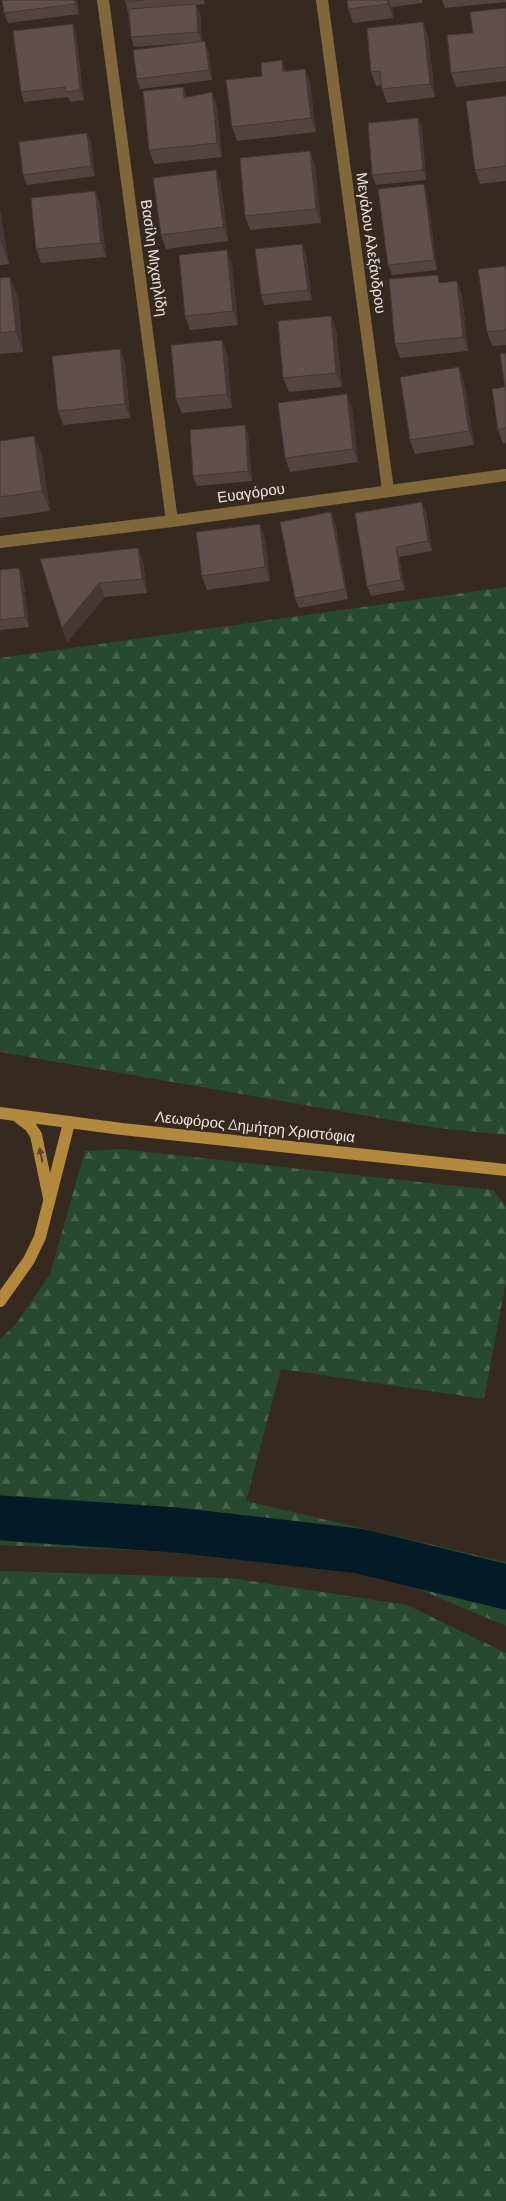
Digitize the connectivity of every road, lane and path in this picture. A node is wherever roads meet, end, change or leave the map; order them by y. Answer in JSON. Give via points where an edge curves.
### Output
{"nodes":[{"id":1,"x":103,"y":0,"type":"edge"},
{"id":2,"x":322,"y":0,"type":"edge"},
{"id":3,"x":506,"y":475,"type":"edge"},
{"id":4,"x":388,"y":490,"type":"junction"},
{"id":5,"x":172,"y":521,"type":"junction"},
{"id":6,"x":0,"y":542,"type":"edge"},
{"id":7,"x":4,"y":1113,"type":"edge"},
{"id":8,"x":69,"y":1123,"type":"junction"},
{"id":9,"x":506,"y":1170,"type":"edge"},
{"id":10,"x":50,"y":1203,"type":"junction"},
{"id":11,"x":0,"y":1301,"type":"edge"}],
"edges":[{"from":1,"to":5,"type":"street","name":"Βασίλη Μιχαηλίδη"},
{"from":2,"to":4,"type":"street","name":"Μεγάλου Αλεξάνδρου"},
{"from":3,"to":4,"type":"street","name":"Ευαγόρου"},
{"from":4,"to":5,"type":"street","name":"Ευαγόρου"},
{"from":5,"to":6,"type":"street","name":"Ευαγόρου"},
{"from":7,"to":8,"type":"main road","name":"Λεωφόρος Δημήτρη Χριστόφια"},
{"from":10,"to":7,"type":"main road","one_way":true,"via":[[36,1135],[30,1126]]},
{"from":8,"to":9,"type":"main road","name":"Λεωφόρος Δημήτρη Χριστόφια"},
{"from":8,"to":10,"type":"main road"},
{"from":10,"to":11,"type":"main road","via":[[29,1260]]}]}
